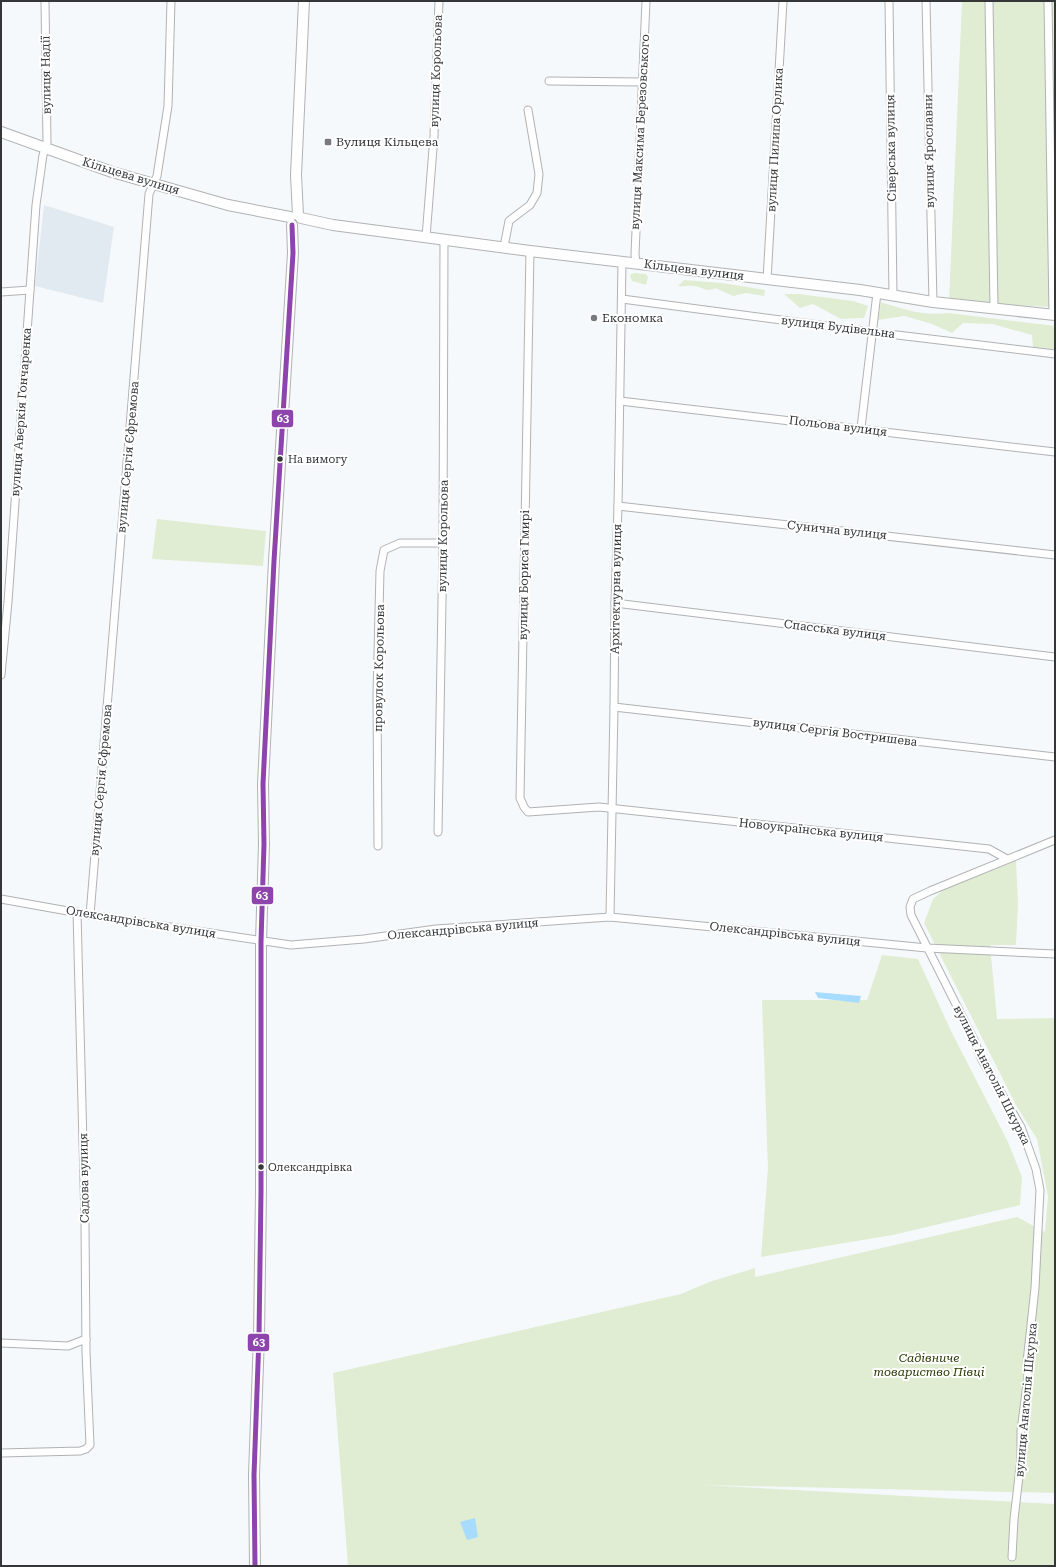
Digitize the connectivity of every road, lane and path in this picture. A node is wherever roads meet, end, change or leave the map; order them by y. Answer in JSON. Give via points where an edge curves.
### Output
{"nodes":[{"id":1,"x":45,"y":1,"type":"edge"},
{"id":2,"x":171,"y":1,"type":"edge"},
{"id":3,"x":304,"y":1,"type":"edge"},
{"id":4,"x":439,"y":1,"type":"edge"},
{"id":5,"x":646,"y":1,"type":"edge"},
{"id":6,"x":783,"y":1,"type":"edge"},
{"id":7,"x":889,"y":1,"type":"edge"},
{"id":8,"x":926,"y":1,"type":"edge"},
{"id":9,"x":989,"y":1,"type":"edge"},
{"id":10,"x":1048,"y":1,"type":"edge"},
{"id":11,"x":548,"y":81,"type":"dead end"},
{"id":12,"x":642,"y":82,"type":"junction"},
{"id":13,"x":528,"y":110,"type":"dead end"},
{"id":14,"x":1,"y":132,"type":"edge"},
{"id":15,"x":45,"y":149,"type":"junction"},
{"id":16,"x":154,"y":184,"type":"junction"},
{"id":17,"x":295,"y":220,"type":"junction"},
{"id":18,"x":426,"y":237,"type":"junction"},
{"id":19,"x":444,"y":239,"type":"junction"},
{"id":20,"x":504,"y":247,"type":"junction"},
{"id":21,"x":530,"y":251,"type":"junction"},
{"id":22,"x":622,"y":262,"type":"junction"},
{"id":23,"x":636,"y":263,"type":"junction"},
{"id":24,"x":767,"y":280,"type":"junction"},
{"id":25,"x":30,"y":290,"type":"junction"},
{"id":26,"x":1,"y":292,"type":"edge"},
{"id":27,"x":877,"y":293,"type":"junction"},
{"id":28,"x":893,"y":296,"type":"junction"},
{"id":29,"x":622,"y":299,"type":"junction"},
{"id":30,"x":932,"y":302,"type":"junction"},
{"id":31,"x":994,"y":308,"type":"junction"},
{"id":32,"x":1054,"y":315,"type":"edge"},
{"id":33,"x":872,"y":332,"type":"junction"},
{"id":34,"x":1055,"y":354,"type":"edge"},
{"id":35,"x":620,"y":401,"type":"junction"},
{"id":36,"x":861,"y":428,"type":"junction"},
{"id":37,"x":1055,"y":452,"type":"edge"},
{"id":38,"x":618,"y":506,"type":"junction"},
{"id":39,"x":443,"y":543,"type":"junction"},
{"id":40,"x":1055,"y":555,"type":"edge"},
{"id":41,"x":5,"y":593,"type":"edge"},
{"id":42,"x":615,"y":603,"type":"junction"},
{"id":43,"x":1055,"y":657,"type":"edge"},
{"id":44,"x":1,"y":675,"type":"edge"},
{"id":45,"x":614,"y":707,"type":"junction"},
{"id":46,"x":1055,"y":757,"type":"edge"},
{"id":47,"x":613,"y":809,"type":"junction"},
{"id":48,"x":438,"y":832,"type":"dead end"},
{"id":49,"x":1055,"y":840,"type":"edge"},
{"id":50,"x":378,"y":846,"type":"dead end"},
{"id":51,"x":1007,"y":859,"type":"junction"},
{"id":52,"x":1,"y":899,"type":"edge"},
{"id":53,"x":77,"y":912,"type":"junction"},
{"id":54,"x":90,"y":915,"type":"junction"},
{"id":55,"x":610,"y":917,"type":"junction"},
{"id":56,"x":261,"y":942,"type":"junction"},
{"id":57,"x":927,"y":948,"type":"junction"},
{"id":58,"x":1055,"y":954,"type":"edge"},
{"id":59,"x":86,"y":1339,"type":"junction"},
{"id":60,"x":1,"y":1343,"type":"edge"},
{"id":61,"x":1,"y":1453,"type":"edge"},
{"id":62,"x":1012,"y":1556,"type":"dead end"},
{"id":63,"x":255,"y":1566,"type":"edge"}],
"edges":[{"from":1,"to":15,"type":"street","name":"вулиця Надії"},
{"from":2,"to":16,"type":"street","name":"вулиця Сергія Єфремова","via":[[168,106]]},
{"from":3,"to":17,"type":"street"},
{"from":4,"to":18,"type":"street","name":"вулиця Корольова","via":[[434,136]]},
{"from":5,"to":12,"type":"street","name":"вулиця Максима Березовського"},
{"from":6,"to":24,"type":"street","name":"вулиця Пилипа Орлика"},
{"from":7,"to":28,"type":"street","name":"Сіверська вулиця"},
{"from":8,"to":30,"type":"street","name":"вулиця Ярославни"},
{"from":9,"to":31,"type":"street"},
{"from":10,"to":32,"type":"street"},
{"from":11,"to":12,"type":"street"},
{"from":12,"to":23,"type":"street","name":"вулиця Максима Березовського"},
{"from":13,"to":20,"type":"street","via":[[539,174],[537,193],[530,205],[510,221]]},
{"from":14,"to":15,"type":"street","name":"Кільцева вулиця"},
{"from":15,"to":16,"type":"street","name":"Кільцева вулиця"},
{"from":15,"to":25,"type":"street","name":"вулиця Аверкія Гончаренка","via":[[36,205]]},
{"from":16,"to":17,"type":"street","name":"Кільцева вулиця"},
{"from":16,"to":54,"type":"street","name":"вулиця Сергія Єфремова","via":[[150,194]]},
{"from":17,"to":18,"type":"street","name":"Кільцева вулиця"},
{"from":17,"to":56,"type":"street","via":[[263,784]]},
{"from":18,"to":19,"type":"street","name":"Кільцева вулиця"},
{"from":19,"to":20,"type":"street","name":"Кільцева вулиця"},
{"from":19,"to":39,"type":"street","name":"вулиця Корольова"},
{"from":20,"to":21,"type":"street","name":"Кільцева вулиця"},
{"from":21,"to":22,"type":"street","name":"Кільцева вулиця"},
{"from":21,"to":47,"type":"street","name":"вулиця Бориса Гмирі","via":[[520,798],[528,812],[599,807]]},
{"from":22,"to":23,"type":"street","name":"Кільцева вулиця"},
{"from":22,"to":29,"type":"street","name":"Архітектурна вулиця"},
{"from":23,"to":24,"type":"street","name":"Кільцева вулиця"},
{"from":24,"to":27,"type":"street","name":"Кільцева вулиця"},
{"from":25,"to":26,"type":"street"},
{"from":25,"to":41,"type":"street","name":"вулиця Аверкія Гончаренка"},
{"from":27,"to":28,"type":"street","name":"Кільцева вулиця"},
{"from":27,"to":33,"type":"street"},
{"from":28,"to":30,"type":"street","name":"Кільцева вулиця"},
{"from":29,"to":33,"type":"street","name":"вулиця Будівельна"},
{"from":29,"to":35,"type":"street","name":"Архітектурна вулиця"},
{"from":30,"to":31,"type":"street","name":"Кільцева вулиця"},
{"from":31,"to":32,"type":"street","name":"Кільцева вулиця"},
{"from":33,"to":34,"type":"street","name":"вулиця Будівельна"},
{"from":33,"to":36,"type":"street"},
{"from":35,"to":36,"type":"street","name":"Польова вулиця"},
{"from":35,"to":38,"type":"street","name":"Архітектурна вулиця"},
{"from":36,"to":37,"type":"street","name":"Польова вулиця"},
{"from":38,"to":40,"type":"street","name":"Сунична вулиця"},
{"from":38,"to":42,"type":"street","name":"Архітектурна вулиця"},
{"from":39,"to":48,"type":"street","name":"вулиця Корольова"},
{"from":39,"to":50,"type":"street","name":"провулок Корольова","via":[[400,543],[384,550],[382,556],[377,695]]},
{"from":41,"to":44,"type":"street","name":"вулиця Аверкія Гончаренка"},
{"from":42,"to":43,"type":"street","name":"Спасська вулиця"},
{"from":42,"to":45,"type":"street","name":"Архітектурна вулиця"},
{"from":45,"to":46,"type":"street","name":"вулиця Сергія Востришева"},
{"from":45,"to":47,"type":"street","name":"Архітектурна вулиця"},
{"from":47,"to":51,"type":"street","name":"Новоукраїнська вулиця","via":[[989,849]]},
{"from":47,"to":55,"type":"street","name":"Архітектурна вулиця"},
{"from":49,"to":51,"type":"street","name":"вулиця Анатолія Шкурка"},
{"from":51,"to":57,"type":"street","name":"вулиця Анатолія Шкурка","via":[[913,899],[911,915]]},
{"from":52,"to":53,"type":"street","name":"Олександрівська вулиця"},
{"from":53,"to":54,"type":"street","name":"Олександрівська вулиця"},
{"from":53,"to":59,"type":"street","name":"Садова вулиця"},
{"from":54,"to":56,"type":"street","name":"Олександрівська вулиця"},
{"from":55,"to":56,"type":"street","name":"Олександрівська вулиця","via":[[436,929],[292,945]]},
{"from":55,"to":57,"type":"street","name":"Олександрівська вулиця"},
{"from":56,"to":63,"type":"street","via":[[261,1192],[254,1475]]},
{"from":57,"to":58,"type":"street","name":"Олександрівська вулиця"},
{"from":57,"to":62,"type":"street","name":"вулиця Анатолія Шкурка","via":[[982,1060],[1021,1127],[1040,1190],[1035,1288]]},
{"from":59,"to":60,"type":"street","via":[[68,1346]]},
{"from":59,"to":61,"type":"street","name":"Садова вулиця","via":[[90,1445],[80,1451]]}]}
